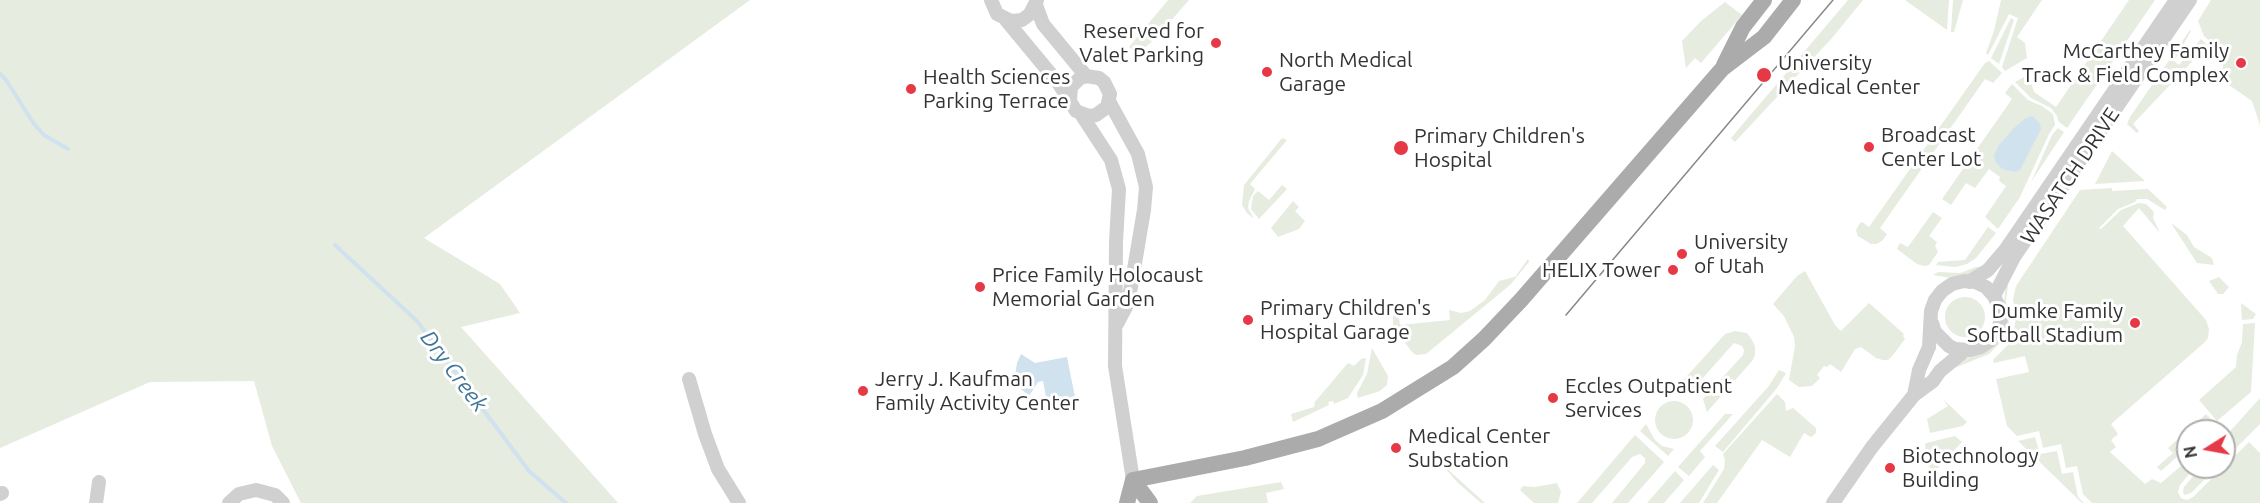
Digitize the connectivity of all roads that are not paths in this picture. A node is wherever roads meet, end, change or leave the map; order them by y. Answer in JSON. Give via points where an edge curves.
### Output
{"nodes":[{"id":1,"x":991,"y":0,"type":"edge"},
{"id":2,"x":1764,"y":0,"type":"edge"},
{"id":3,"x":1793,"y":0,"type":"edge"},
{"id":4,"x":2176,"y":0,"type":"edge"},
{"id":5,"x":2190,"y":0,"type":"edge"},
{"id":6,"x":1036,"y":3,"type":"edge"},
{"id":7,"x":1006,"y":20,"type":"junction"},
{"id":8,"x":1722,"y":69,"type":"junction"},
{"id":9,"x":1077,"y":85,"type":"junction"},
{"id":10,"x":1108,"y":104,"type":"junction"},
{"id":11,"x":1085,"y":115,"type":"junction"},
{"id":12,"x":1969,"y":282,"type":"junction"},
{"id":13,"x":1994,"y":296,"type":"junction"},
{"id":14,"x":1932,"y":323,"type":"junction"},
{"id":15,"x":1116,"y":326,"type":"junction"},
{"id":16,"x":1964,"y":351,"type":"junction"},
{"id":17,"x":689,"y":379,"type":"dead end"},
{"id":18,"x":1914,"y":395,"type":"junction"},
{"id":19,"x":1133,"y":480,"type":"junction"},
{"id":20,"x":99,"y":482,"type":"dead end"},
{"id":21,"x":96,"y":503,"type":"edge"},
{"id":22,"x":229,"y":503,"type":"edge"},
{"id":23,"x":283,"y":503,"type":"edge"},
{"id":24,"x":739,"y":503,"type":"edge"},
{"id":25,"x":1127,"y":503,"type":"edge"},
{"id":26,"x":1150,"y":503,"type":"edge"},
{"id":27,"x":1833,"y":503,"type":"edge"}],
"edges":[{"from":1,"to":7,"type":"street","via":[[997,14]]},
{"from":2,"to":8,"type":"main road","via":[[1743,27]]},
{"from":3,"to":8,"type":"main road","via":[[1764,37]]},
{"from":4,"to":12,"type":"street","name":"WASATCH DRIVE","via":[[2006,249],[1988,270]]},
{"from":5,"to":13,"type":"street","name":"WASATCH DRIVE","via":[[2014,257]]},
{"from":6,"to":7,"type":"street","via":[[1026,18]]},
{"from":6,"to":9,"type":"street"},
{"from":7,"to":9,"type":"street"},
{"from":8,"to":19,"type":"main road","via":[[1528,292],[1453,367],[1382,411],[1318,439]]},
{"from":9,"to":10,"type":"street","via":[[1099,78],[1110,94]]},
{"from":9,"to":11,"type":"street","via":[[1076,111]]},
{"from":10,"to":11,"type":"street","via":[[1102,112]]},
{"from":10,"to":15,"type":"street","via":[[1138,154],[1146,187],[1131,287]]},
{"from":11,"to":15,"type":"street","via":[[1101,142],[1119,189]]},
{"from":12,"to":13,"type":"street","via":[[1986,287]]},
{"from":12,"to":14,"type":"street","name":"WASATCH DRIVE","via":[[1952,284],[1942,291],[1931,311]]},
{"from":13,"to":16,"type":"street","name":"WASATCH DRIVE","via":[[2001,319],[1998,330],[1981,347]]},
{"from":14,"to":16,"type":"street","via":[[1941,340]]},
{"from":14,"to":18,"type":"street","name":"WASATCH DRIVE"},
{"from":15,"to":19,"type":"street","via":[[1116,384]]},
{"from":16,"to":18,"type":"street","name":"WASATCH DRIVE"},
{"from":17,"to":24,"type":"street","via":[[718,469]]},
{"from":18,"to":27,"type":"street","name":"WASATCH DRIVE"},
{"from":19,"to":25,"type":"main road"},
{"from":19,"to":26,"type":"main road"},
{"from":20,"to":21,"type":"street"},
{"from":22,"to":23,"type":"street","via":[[238,494],[255,490],[275,495]]}]}
